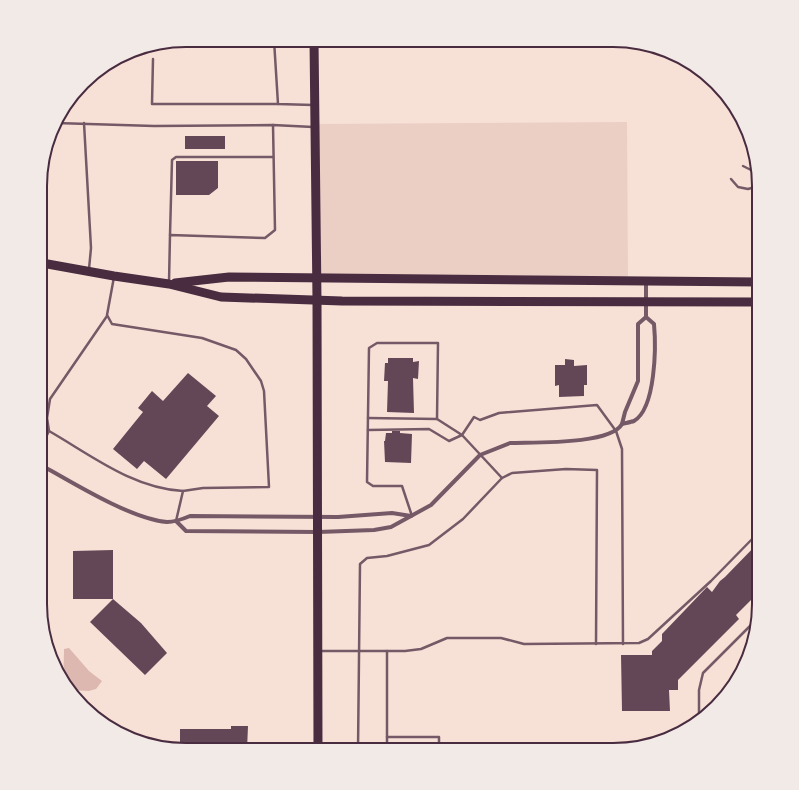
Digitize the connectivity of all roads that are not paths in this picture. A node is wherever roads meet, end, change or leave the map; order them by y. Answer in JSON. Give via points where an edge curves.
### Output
{"nodes":[{"id":1,"x":274,"y":47,"type":"edge"},
{"id":2,"x":314,"y":47,"type":"edge"},
{"id":3,"x":153,"y":59,"type":"dead end"},
{"id":4,"x":278,"y":104,"type":"junction"},
{"id":5,"x":315,"y":105,"type":"junction"},
{"id":6,"x":63,"y":123,"type":"edge"},
{"id":7,"x":84,"y":123,"type":"junction"},
{"id":8,"x":272,"y":125,"type":"junction"},
{"id":9,"x":315,"y":127,"type":"junction"},
{"id":10,"x":273,"y":157,"type":"junction"},
{"id":11,"x":744,"y":166,"type":"dead end"},
{"id":12,"x":751,"y":169,"type":"edge"},
{"id":13,"x":731,"y":179,"type":"dead end"},
{"id":14,"x":752,"y":188,"type":"edge"},
{"id":15,"x":170,"y":235,"type":"junction"},
{"id":16,"x":47,"y":264,"type":"edge"},
{"id":17,"x":88,"y":272,"type":"junction"},
{"id":18,"x":114,"y":276,"type":"junction"},
{"id":19,"x":317,"y":278,"type":"junction"},
{"id":20,"x":646,"y":281,"type":"junction"},
{"id":21,"x":752,"y":282,"type":"edge"},
{"id":22,"x":170,"y":284,"type":"junction"},
{"id":23,"x":317,"y":300,"type":"junction"},
{"id":24,"x":646,"y":301,"type":"junction"},
{"id":25,"x":752,"y":302,"type":"edge"},
{"id":26,"x":108,"y":315,"type":"junction"},
{"id":27,"x":646,"y":317,"type":"junction"},
{"id":28,"x":368,"y":418,"type":"junction"},
{"id":29,"x":436,"y":419,"type":"junction"},
{"id":30,"x":622,"y":424,"type":"junction"},
{"id":31,"x":368,"y":430,"type":"junction"},
{"id":32,"x":49,"y":431,"type":"junction"},
{"id":33,"x":616,"y":431,"type":"junction"},
{"id":34,"x":47,"y":435,"type":"edge"},
{"id":35,"x":462,"y":435,"type":"junction"},
{"id":36,"x":480,"y":456,"type":"junction"},
{"id":37,"x":47,"y":468,"type":"edge"},
{"id":38,"x":502,"y":478,"type":"junction"},
{"id":39,"x":183,"y":491,"type":"junction"},
{"id":40,"x":412,"y":516,"type":"junction"},
{"id":41,"x":318,"y":517,"type":"junction"},
{"id":42,"x":176,"y":521,"type":"junction"},
{"id":43,"x":318,"y":532,"type":"junction"},
{"id":44,"x":752,"y":539,"type":"edge"},
{"id":45,"x":750,"y":626,"type":"edge"},
{"id":46,"x":596,"y":644,"type":"junction"},
{"id":47,"x":623,"y":644,"type":"junction"},
{"id":48,"x":318,"y":651,"type":"junction"},
{"id":49,"x":358,"y":651,"type":"junction"},
{"id":50,"x":387,"y":651,"type":"junction"},
{"id":51,"x":699,"y":713,"type":"edge"},
{"id":52,"x":387,"y":737,"type":"junction"},
{"id":53,"x":318,"y":743,"type":"edge"},
{"id":54,"x":358,"y":743,"type":"edge"},
{"id":55,"x":387,"y":743,"type":"edge"},
{"id":56,"x":439,"y":743,"type":"edge"}],
"edges":[{"from":1,"to":4,"type":"lane"},
{"from":2,"to":5,"type":"main road"},
{"from":3,"to":4,"type":"lane","via":[[152,104]]},
{"from":4,"to":5,"type":"lane"},
{"from":5,"to":9,"type":"main road"},
{"from":6,"to":7,"type":"lane"},
{"from":7,"to":8,"type":"lane","via":[[154,126]]},
{"from":7,"to":17,"type":"lane","via":[[91,248]]},
{"from":8,"to":9,"type":"lane"},
{"from":8,"to":10,"type":"lane"},
{"from":9,"to":19,"type":"main road"},
{"from":10,"to":15,"type":"lane","via":[[176,157],[172,160]]},
{"from":10,"to":15,"type":"lane","via":[[275,230],[265,238]]},
{"from":11,"to":12,"type":"lane"},
{"from":13,"to":14,"type":"lane","via":[[738,187]]},
{"from":15,"to":22,"type":"lane"},
{"from":16,"to":17,"type":"main road"},
{"from":17,"to":18,"type":"main road"},
{"from":18,"to":22,"type":"main road"},
{"from":18,"to":26,"type":"lane"},
{"from":19,"to":20,"type":"main road"},
{"from":19,"to":22,"type":"main road","via":[[229,277]]},
{"from":19,"to":23,"type":"main road"},
{"from":20,"to":21,"type":"main road"},
{"from":20,"to":24,"type":"street"},
{"from":22,"to":23,"type":"main road","via":[[221,297]]},
{"from":23,"to":24,"type":"main road"},
{"from":23,"to":41,"type":"main road"},
{"from":24,"to":25,"type":"main road"},
{"from":24,"to":27,"type":"street"},
{"from":26,"to":32,"type":"lane","via":[[50,399],[47,418]]},
{"from":26,"to":39,"type":"lane","via":[[112,324],[116,326],[202,338],[236,350],[246,358],[260,381],[266,400],[269,487],[203,488]]},
{"from":27,"to":30,"type":"street","via":[[638,324],[638,381]]},
{"from":27,"to":30,"type":"street","via":[[654,324],[653,387],[635,420]]},
{"from":28,"to":29,"type":"lane"},
{"from":28,"to":29,"type":"lane","via":[[369,348],[377,343],[438,343]]},
{"from":28,"to":31,"type":"lane"},
{"from":29,"to":35,"type":"lane"},
{"from":30,"to":33,"type":"street"},
{"from":31,"to":35,"type":"lane","via":[[429,429],[450,441]]},
{"from":31,"to":40,"type":"lane","via":[[368,482],[373,486],[402,486]]},
{"from":32,"to":34,"type":"lane"},
{"from":32,"to":39,"type":"lane","via":[[123,475],[159,487]]},
{"from":33,"to":35,"type":"lane","via":[[597,405],[499,413],[480,420],[474,416]]},
{"from":33,"to":36,"type":"street","via":[[584,440],[510,443]]},
{"from":33,"to":47,"type":"lane","via":[[622,449]]},
{"from":35,"to":36,"type":"lane"},
{"from":36,"to":38,"type":"lane","via":[[495,468]]},
{"from":36,"to":40,"type":"street","via":[[430,505]]},
{"from":37,"to":42,"type":"street","via":[[123,508],[156,520]]},
{"from":38,"to":46,"type":"lane","via":[[512,473],[536,470],[597,470]]},
{"from":38,"to":49,"type":"lane","via":[[463,518],[430,545],[387,556],[367,558],[360,564]]},
{"from":39,"to":42,"type":"lane"},
{"from":40,"to":41,"type":"street","via":[[392,514]]},
{"from":40,"to":43,"type":"street","via":[[391,527],[374,530]]},
{"from":41,"to":42,"type":"street","via":[[190,516]]},
{"from":41,"to":43,"type":"main road"},
{"from":42,"to":43,"type":"street","via":[[186,531]]},
{"from":43,"to":48,"type":"main road"},
{"from":44,"to":47,"type":"lane","via":[[648,639],[639,643]]},
{"from":45,"to":51,"type":"lane","via":[[703,673],[699,690]]},
{"from":46,"to":47,"type":"lane"},
{"from":46,"to":50,"type":"lane","via":[[524,644],[501,638],[447,638],[421,649]]},
{"from":48,"to":49,"type":"lane"},
{"from":48,"to":53,"type":"main road"},
{"from":49,"to":50,"type":"lane"},
{"from":49,"to":54,"type":"lane"},
{"from":50,"to":52,"type":"lane"},
{"from":52,"to":55,"type":"lane"},
{"from":52,"to":56,"type":"lane","via":[[439,737]]}]}
